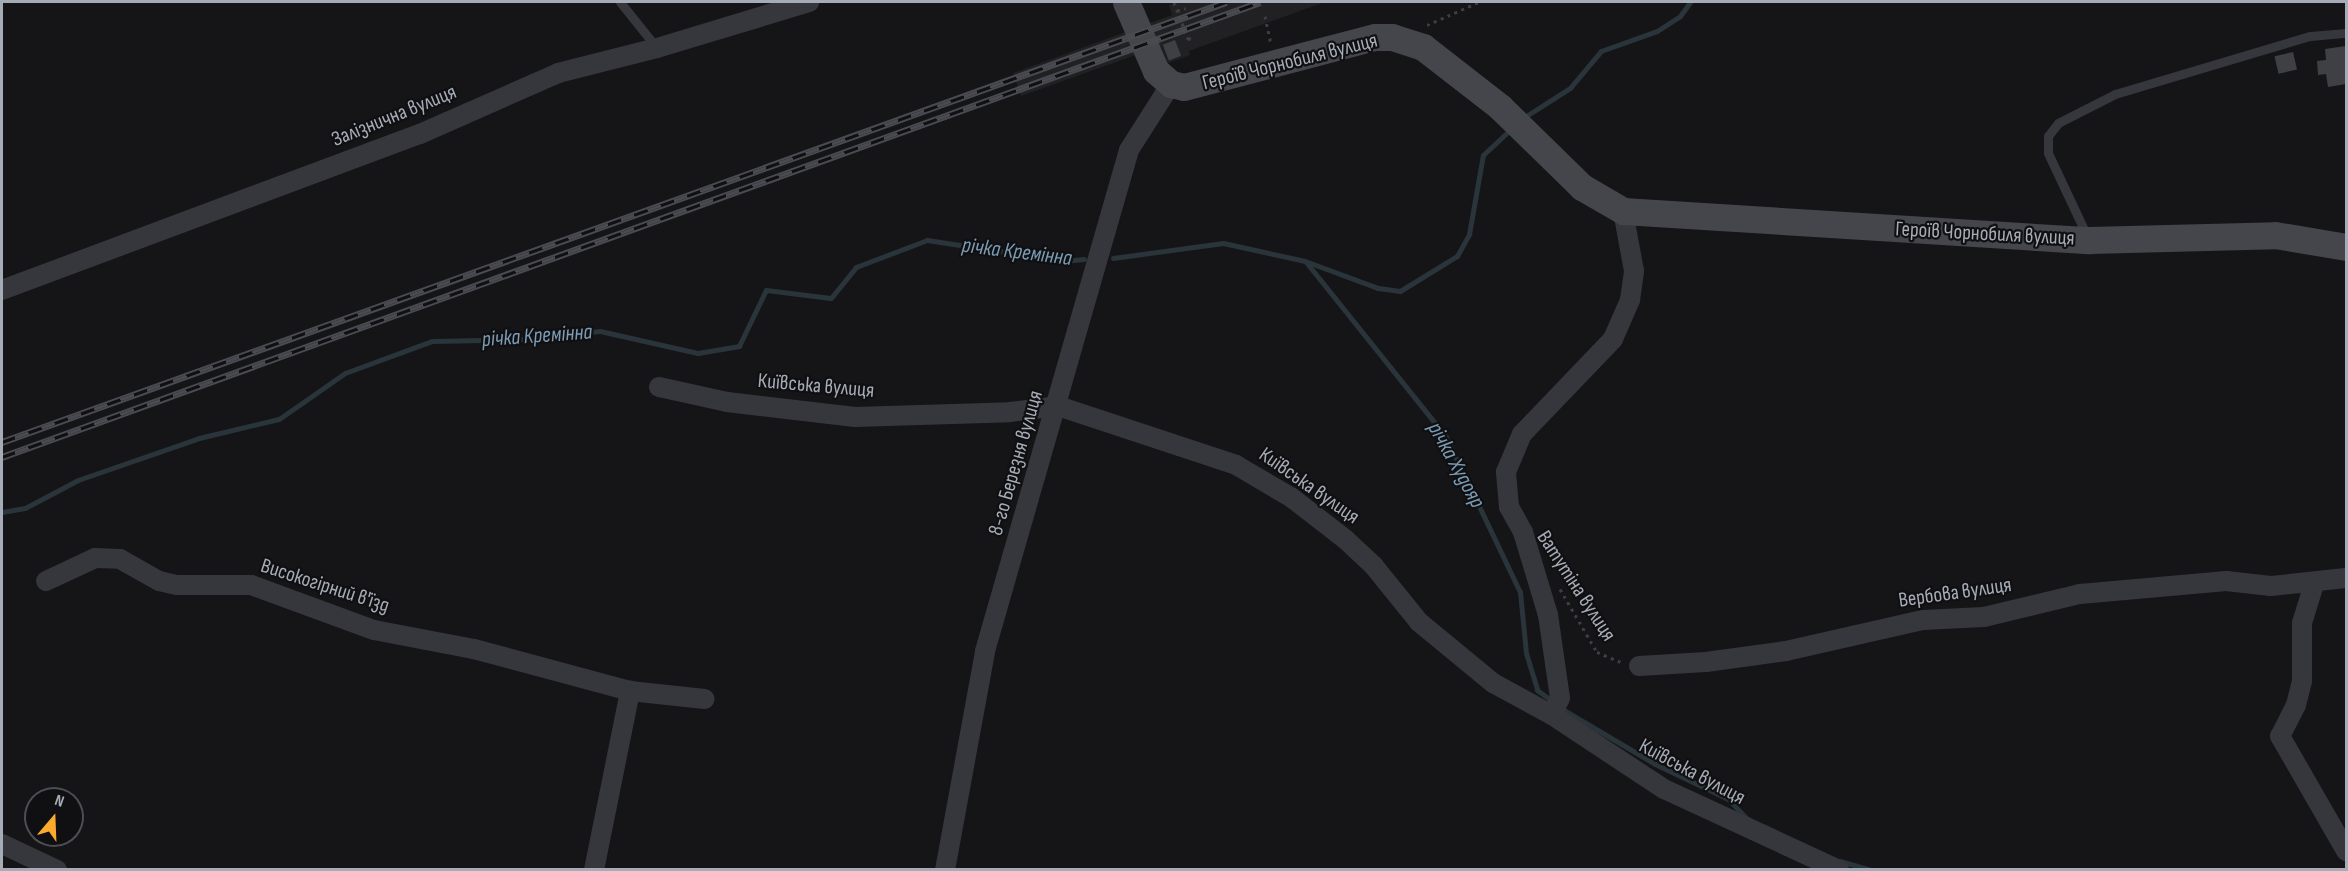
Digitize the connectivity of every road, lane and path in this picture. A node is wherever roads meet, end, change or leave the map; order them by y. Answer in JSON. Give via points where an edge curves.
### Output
{"nodes":[{"id":1,"x":620,"y":2,"type":"edge"},
{"id":2,"x":809,"y":2,"type":"edge"},
{"id":3,"x":1126,"y":2,"type":"edge"},
{"id":4,"x":1174,"y":2,"type":"edge"},
{"id":5,"x":1463,"y":2,"type":"edge"},
{"id":6,"x":1479,"y":2,"type":"edge"},
{"id":7,"x":1186,"y":8,"type":"dead end"},
{"id":8,"x":1177,"y":11,"type":"junction"},
{"id":9,"x":1265,"y":16,"type":"dead end"},
{"id":10,"x":1266,"y":27,"type":"dead end"},
{"id":11,"x":2346,"y":33,"type":"edge"},
{"id":12,"x":1193,"y":38,"type":"dead end"},
{"id":13,"x":657,"y":48,"type":"junction"},
{"id":14,"x":1171,"y":84,"type":"junction"},
{"id":15,"x":1623,"y":211,"type":"junction"},
{"id":16,"x":2089,"y":240,"type":"junction"},
{"id":17,"x":2346,"y":247,"type":"edge"},
{"id":18,"x":2,"y":290,"type":"edge"},
{"id":19,"x":659,"y":387,"type":"dead end"},
{"id":20,"x":1058,"y":406,"type":"junction"},
{"id":21,"x":2346,"y":578,"type":"edge"},
{"id":22,"x":1555,"y":580,"type":"dead end"},
{"id":23,"x":46,"y":581,"type":"dead end"},
{"id":24,"x":2314,"y":584,"type":"junction"},
{"id":25,"x":1639,"y":666,"type":"joint"},
{"id":26,"x":630,"y":691,"type":"junction"},
{"id":27,"x":705,"y":699,"type":"dead end"},
{"id":28,"x":1551,"y":715,"type":"junction"},
{"id":29,"x":2,"y":844,"type":"edge"},
{"id":30,"x":2346,"y":851,"type":"edge"},
{"id":31,"x":57,"y":870,"type":"edge"},
{"id":32,"x":594,"y":870,"type":"edge"},
{"id":33,"x":945,"y":870,"type":"edge"},
{"id":34,"x":1839,"y":870,"type":"edge"}],
"edges":[{"from":1,"to":13,"type":"lane"},
{"from":2,"to":13,"type":"street","name":"Залізнична вулиця"},
{"from":3,"to":14,"type":"street","name":"Героїв Чорнобиля вулиця","via":[[1156,71]]},
{"from":4,"to":8,"type":"path"},
{"from":5,"to":6,"type":"path","via":[[1465,6]]},
{"from":7,"to":8,"type":"path"},
{"from":8,"to":12,"type":"path","via":[[1188,39]]},
{"from":9,"to":10,"type":"path"},
{"from":11,"to":16,"type":"lane","via":[[2310,36],[2115,94],[2058,123],[2048,136],[2048,153]]},
{"from":13,"to":18,"type":"street","name":"Залізнична вулиця","via":[[558,73],[420,134]]},
{"from":14,"to":15,"type":"street","name":"Героїв Чорнобиля вулиця","via":[[1198,86],[1359,41],[1392,37],[1423,47],[1500,107],[1582,187]]},
{"from":14,"to":20,"type":"street","name":"8-го Березня вулиця","via":[[1129,150]]},
{"from":15,"to":16,"type":"street","name":"Героїв Чорнобиля вулиця"},
{"from":15,"to":28,"type":"street","via":[[1634,271],[1630,300],[1614,339],[1522,434],[1506,472],[1509,507],[1523,532],[1548,615],[1560,698]]},
{"from":16,"to":17,"type":"street","name":"Героїв Чорнобиля вулиця","via":[[2275,235]]},
{"from":19,"to":20,"type":"street","name":"Київська вулиця","via":[[727,402],[855,417],[1010,412]]},
{"from":20,"to":28,"type":"street","name":"Київська вулиця","via":[[1155,436],[1258,477],[1345,539],[1373,565],[1419,622],[1458,655],[1493,683]]},
{"from":20,"to":33,"type":"street","name":"8-го Березня вулиця","via":[[985,651]]},
{"from":21,"to":24,"type":"street","name":"Вербова вулиця"},
{"from":22,"to":25,"type":"path","name":"Ватутіна вулиця","via":[[1597,652]]},
{"from":23,"to":26,"type":"street","name":"Високогірний в'їзд","via":[[95,558],[120,558],[159,581],[177,585],[250,585],[363,627],[474,649]]},
{"from":24,"to":25,"type":"street","name":"Вербова вулиця","via":[[2271,586],[2226,581],[2080,594],[1984,617],[1923,620],[1786,651]]},
{"from":24,"to":30,"type":"street","via":[[2302,623],[2302,681],[2296,705],[2280,736]]},
{"from":26,"to":27,"type":"street","name":"Високогірний в'їзд"},
{"from":26,"to":32,"type":"street"},
{"from":28,"to":34,"type":"street","name":"Київська вулиця","via":[[1664,789]]},
{"from":29,"to":31,"type":"street"}]}
